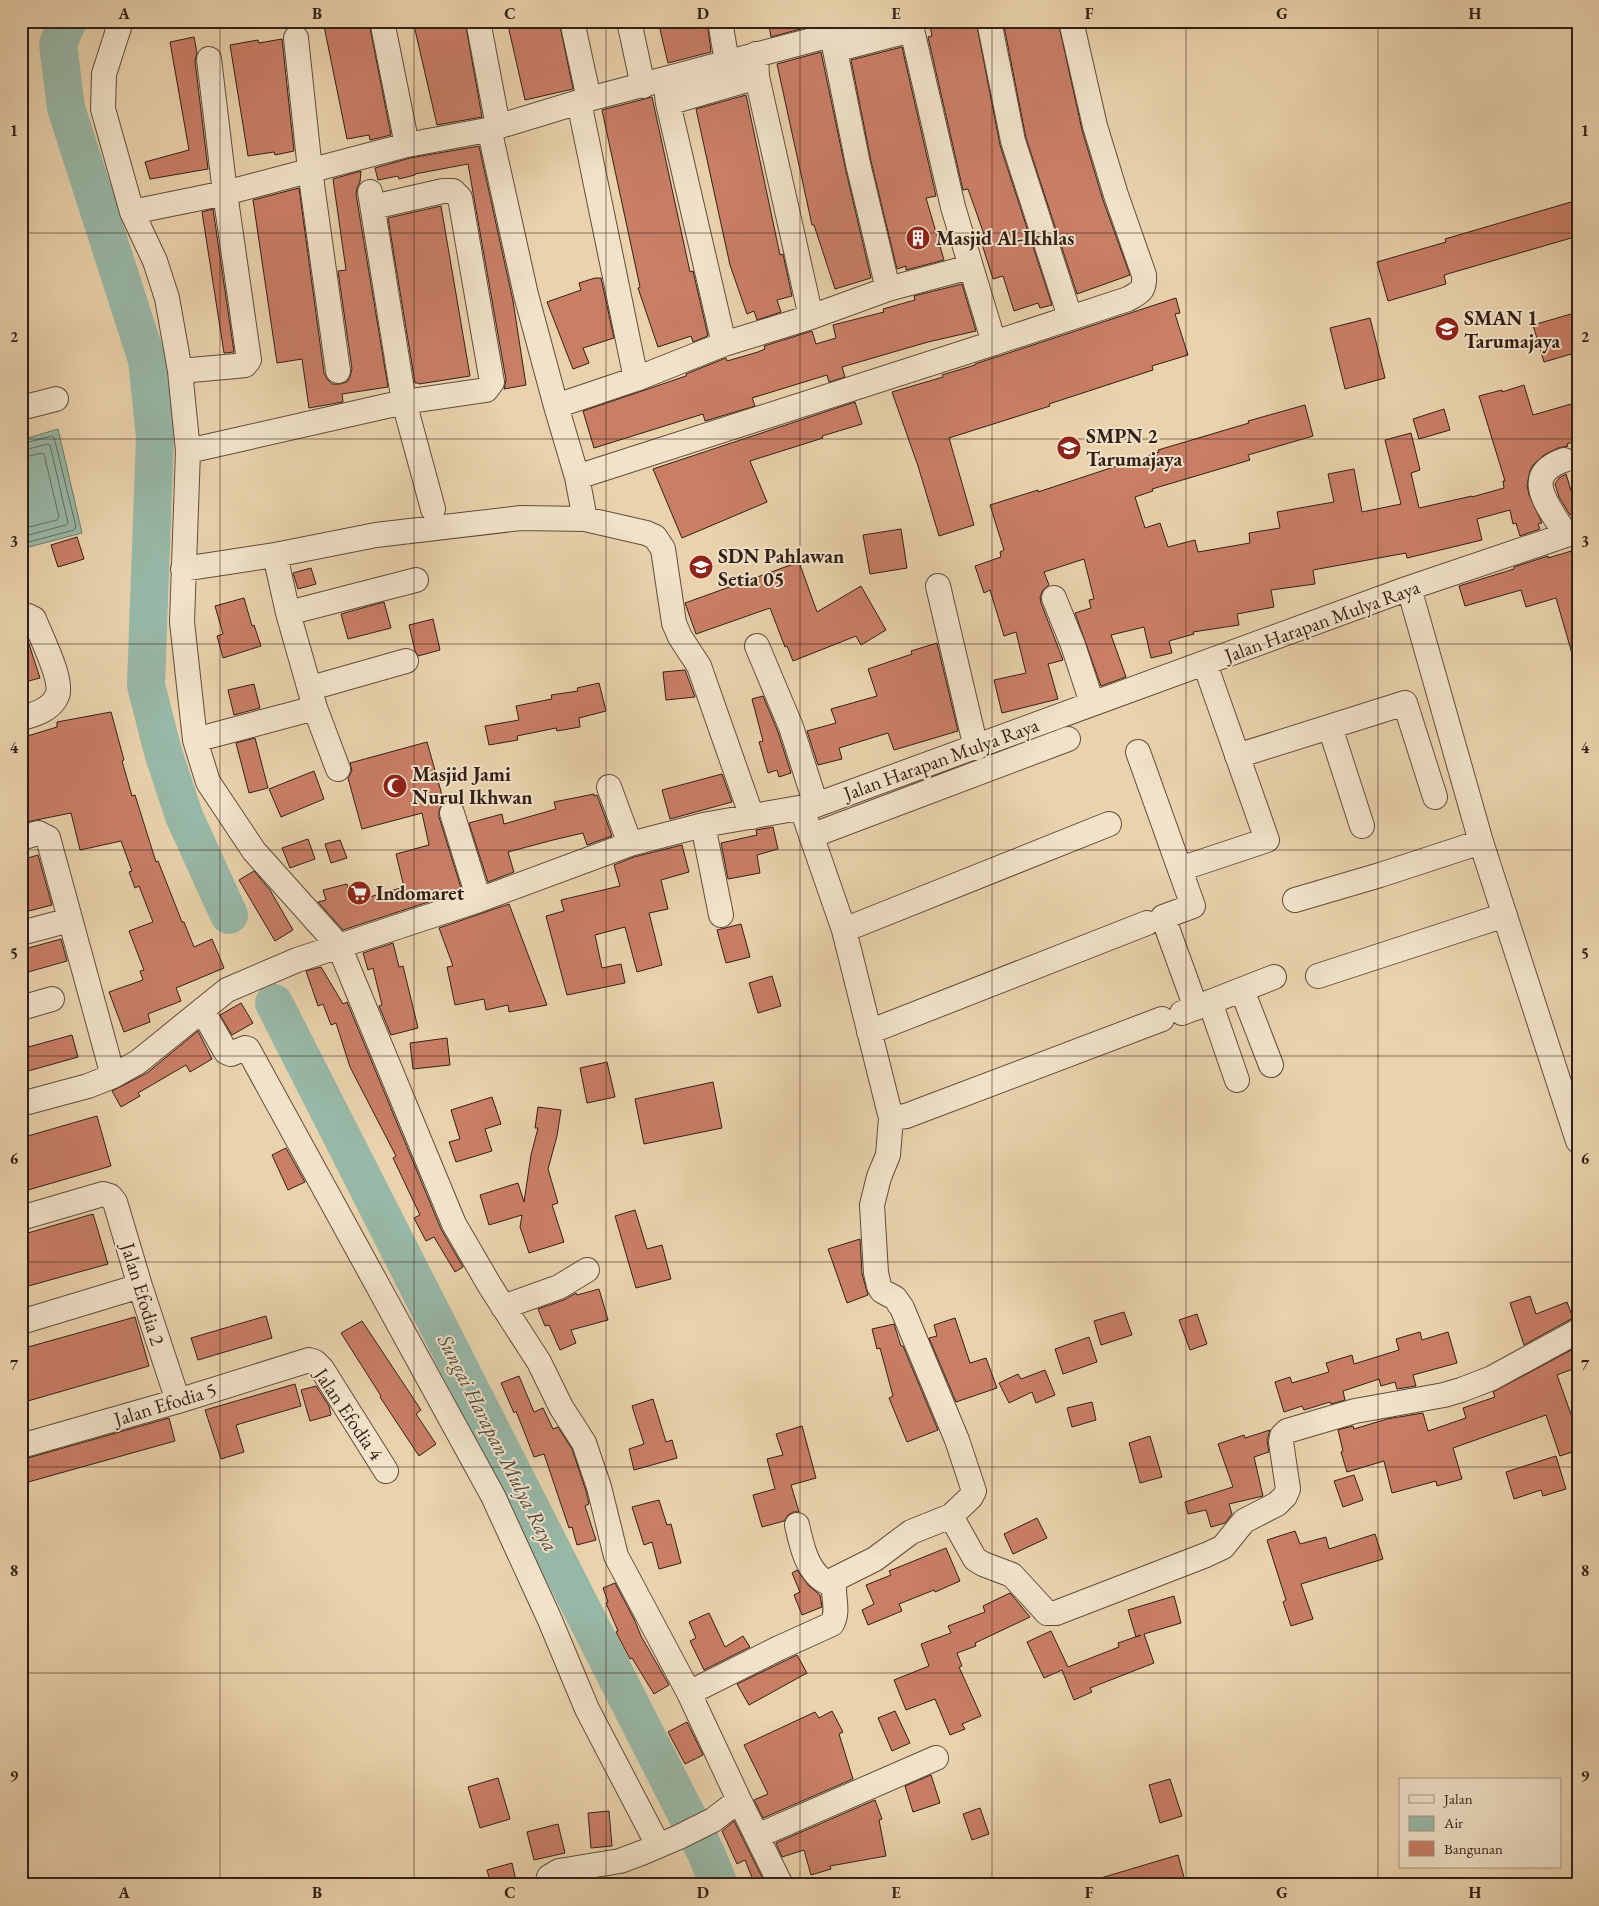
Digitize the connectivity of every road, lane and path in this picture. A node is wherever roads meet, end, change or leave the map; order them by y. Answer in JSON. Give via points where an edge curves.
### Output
{"nodes":[{"id":1,"x":120,"y":21,"type":"edge"},
{"id":2,"x":382,"y":21,"type":"edge"},
{"id":3,"x":478,"y":21,"type":"edge"},
{"id":4,"x":572,"y":21,"type":"edge"},
{"id":5,"x":628,"y":21,"type":"edge"},
{"id":6,"x":720,"y":21,"type":"edge"},
{"id":7,"x":875,"y":21,"type":"edge"},
{"id":8,"x":989,"y":21,"type":"edge"},
{"id":9,"x":1070,"y":21,"type":"edge"},
{"id":10,"x":911,"y":26,"type":"edge"},
{"id":11,"x":824,"y":36,"type":"edge"},
{"id":12,"x":296,"y":38,"type":"dead end"},
{"id":13,"x":209,"y":59,"type":"dead end"},
{"id":14,"x":727,"y":62,"type":"junction"},
{"id":15,"x":757,"y":66,"type":"junction"},
{"id":16,"x":654,"y":82,"type":"junction"},
{"id":17,"x":584,"y":101,"type":"junction"},
{"id":18,"x":668,"y":103,"type":"junction"},
{"id":19,"x":492,"y":128,"type":"junction"},
{"id":20,"x":407,"y":144,"type":"junction"},
{"id":21,"x":310,"y":170,"type":"junction"},
{"id":22,"x":225,"y":193,"type":"junction"},
{"id":23,"x":132,"y":212,"type":"junction"},
{"id":24,"x":970,"y":267,"type":"junction"},
{"id":25,"x":888,"y":290,"type":"junction"},
{"id":26,"x":811,"y":317,"type":"junction"},
{"id":27,"x":1070,"y":317,"type":"junction"},
{"id":28,"x":994,"y":343,"type":"junction"},
{"id":29,"x":724,"y":344,"type":"junction"},
{"id":30,"x":180,"y":371,"type":"junction"},
{"id":31,"x":338,"y":371,"type":"dead end"},
{"id":32,"x":636,"y":378,"type":"junction"},
{"id":33,"x":56,"y":399,"type":"dead end"},
{"id":34,"x":404,"y":402,"type":"junction"},
{"id":35,"x":556,"y":406,"type":"junction"},
{"id":36,"x":21,"y":408,"type":"edge"},
{"id":37,"x":188,"y":451,"type":"junction"},
{"id":38,"x":1564,"y":460,"type":"dead end"},
{"id":39,"x":578,"y":477,"type":"junction"},
{"id":40,"x":433,"y":509,"type":"dead end"},
{"id":41,"x":585,"y":519,"type":"junction"},
{"id":42,"x":1572,"y":533,"type":"edge"},
{"id":43,"x":275,"y":555,"type":"junction"},
{"id":44,"x":183,"y":569,"type":"junction"},
{"id":45,"x":416,"y":580,"type":"dead end"},
{"id":46,"x":938,"y":586,"type":"dead end"},
{"id":47,"x":1409,"y":588,"type":"junction"},
{"id":48,"x":1054,"y":598,"type":"dead end"},
{"id":49,"x":288,"y":613,"type":"junction"},
{"id":50,"x":21,"y":617,"type":"edge"},
{"id":51,"x":756,"y":646,"type":"dead end"},
{"id":52,"x":406,"y":661,"type":"dead end"},
{"id":53,"x":1205,"y":664,"type":"junction"},
{"id":54,"x":313,"y":698,"type":"junction"},
{"id":55,"x":1092,"y":703,"type":"junction"},
{"id":56,"x":21,"y":718,"type":"edge"},
{"id":57,"x":1330,"y":727,"type":"junction"},
{"id":58,"x":1068,"y":738,"type":"dead end"},
{"id":59,"x":195,"y":740,"type":"junction"},
{"id":60,"x":976,"y":748,"type":"junction"},
{"id":61,"x":1138,"y":752,"type":"dead end"},
{"id":62,"x":1238,"y":756,"type":"junction"},
{"id":63,"x":338,"y":769,"type":"dead end"},
{"id":64,"x":610,"y":788,"type":"dead end"},
{"id":65,"x":1434,"y":797,"type":"dead end"},
{"id":66,"x":809,"y":807,"type":"junction"},
{"id":67,"x":452,"y":813,"type":"dead end"},
{"id":68,"x":752,"y":817,"type":"junction"},
{"id":69,"x":1109,"y":824,"type":"dead end"},
{"id":70,"x":703,"y":825,"type":"junction"},
{"id":71,"x":1362,"y":826,"type":"dead end"},
{"id":72,"x":812,"y":836,"type":"junction"},
{"id":73,"x":21,"y":838,"type":"edge"},
{"id":74,"x":1481,"y":842,"type":"junction"},
{"id":75,"x":630,"y":844,"type":"junction"},
{"id":76,"x":1180,"y":869,"type":"junction"},
{"id":77,"x":479,"y":900,"type":"junction"},
{"id":78,"x":1295,"y":900,"type":"dead end"},
{"id":79,"x":721,"y":915,"type":"dead end"},
{"id":80,"x":1504,"y":915,"type":"junction"},
{"id":81,"x":70,"y":920,"type":"junction"},
{"id":82,"x":1147,"y":922,"type":"dead end"},
{"id":83,"x":844,"y":930,"type":"junction"},
{"id":84,"x":21,"y":933,"type":"edge"},
{"id":85,"x":339,"y":946,"type":"junction"},
{"id":86,"x":1318,"y":976,"type":"dead end"},
{"id":87,"x":1274,"y":977,"type":"dead end"},
{"id":88,"x":1242,"y":990,"type":"junction"},
{"id":89,"x":52,"y":999,"type":"dead end"},
{"id":90,"x":21,"y":1008,"type":"edge"},
{"id":91,"x":202,"y":1010,"type":"junction"},
{"id":92,"x":1186,"y":1011,"type":"junction"},
{"id":93,"x":868,"y":1032,"type":"junction"},
{"id":94,"x":1271,"y":1066,"type":"dead end"},
{"id":95,"x":113,"y":1076,"type":"junction"},
{"id":96,"x":1237,"y":1080,"type":"dead end"},
{"id":97,"x":21,"y":1104,"type":"edge"},
{"id":98,"x":891,"y":1118,"type":"junction"},
{"id":99,"x":1578,"y":1141,"type":"edge"},
{"id":100,"x":21,"y":1218,"type":"edge"},
{"id":101,"x":587,"y":1270,"type":"dead end"},
{"id":102,"x":140,"y":1286,"type":"junction"},
{"id":103,"x":504,"y":1307,"type":"junction"},
{"id":104,"x":21,"y":1322,"type":"edge"},
{"id":105,"x":1578,"y":1331,"type":"edge"},
{"id":106,"x":309,"y":1360,"type":"joint"},
{"id":107,"x":178,"y":1401,"type":"junction"},
{"id":108,"x":21,"y":1446,"type":"edge"},
{"id":109,"x":386,"y":1471,"type":"dead end"},
{"id":110,"x":951,"y":1516,"type":"junction"},
{"id":111,"x":797,"y":1524,"type":"dead end"},
{"id":112,"x":833,"y":1586,"type":"junction"},
{"id":113,"x":689,"y":1693,"type":"junction"},
{"id":114,"x":936,"y":1758,"type":"dead end"},
{"id":115,"x":739,"y":1800,"type":"junction"},
{"id":116,"x":757,"y":1836,"type":"junction"},
{"id":117,"x":669,"y":1841,"type":"junction"},
{"id":118,"x":547,"y":1885,"type":"edge"},
{"id":119,"x":781,"y":1885,"type":"edge"}],
"edges":[{"from":1,"to":23,"type":"street","via":[[104,74],[103,109]]},
{"from":2,"to":20,"type":"street"},
{"from":3,"to":19,"type":"street"},
{"from":4,"to":17,"type":"street"},
{"from":5,"to":16,"type":"street"},
{"from":6,"to":14,"type":"street"},
{"from":7,"to":11,"type":"street"},
{"from":8,"to":27,"type":"street","via":[[1013,141]]},
{"from":9,"to":27,"type":"street","via":[[1095,126],[1145,284],[1141,292],[1128,300]]},
{"from":10,"to":11,"type":"street"},
{"from":10,"to":24,"type":"street"},
{"from":11,"to":15,"type":"street"},
{"from":11,"to":25,"type":"street"},
{"from":12,"to":21,"type":"street"},
{"from":13,"to":22,"type":"street"},
{"from":14,"to":15,"type":"street"},
{"from":14,"to":16,"type":"street"},
{"from":15,"to":18,"type":"street"},
{"from":15,"to":26,"type":"street"},
{"from":16,"to":17,"type":"street"},
{"from":16,"to":18,"type":"street"},
{"from":17,"to":19,"type":"street"},
{"from":17,"to":32,"type":"street"},
{"from":18,"to":29,"type":"street"},
{"from":19,"to":20,"type":"street"},
{"from":19,"to":35,"type":"street","via":[[491,137],[526,295]]},
{"from":20,"to":21,"type":"street"},
{"from":21,"to":22,"type":"street"},
{"from":21,"to":31,"type":"street"},
{"from":22,"to":23,"type":"street"},
{"from":22,"to":30,"type":"street","via":[[249,360],[245,365]]},
{"from":23,"to":30,"type":"street","via":[[155,261],[167,298]]},
{"from":24,"to":25,"type":"street"},
{"from":24,"to":28,"type":"street"},
{"from":25,"to":26,"type":"street"},
{"from":26,"to":29,"type":"street"},
{"from":27,"to":28,"type":"street"},
{"from":28,"to":39,"type":"street"},
{"from":29,"to":32,"type":"street"},
{"from":30,"to":37,"type":"street"},
{"from":32,"to":35,"type":"street"},
{"from":33,"to":36,"type":"street"},
{"from":34,"to":34,"type":"street","via":[[486,390],[492,382],[460,198],[454,191],[372,199]]},
{"from":34,"to":37,"type":"street"},
{"from":34,"to":40,"type":"street"},
{"from":35,"to":39,"type":"street"},
{"from":37,"to":44,"type":"street"},
{"from":38,"to":42,"type":"street","via":[[1542,473],[1540,489]]},
{"from":39,"to":41,"type":"street"},
{"from":41,"to":43,"type":"street","via":[[521,518],[420,529]]},
{"from":41,"to":68,"type":"street","via":[[646,533],[656,537],[663,549],[674,623],[699,666]]},
{"from":42,"to":47,"type":"street","name":"Jalan Harapan Mulya Raya"},
{"from":43,"to":44,"type":"street"},
{"from":43,"to":49,"type":"street"},
{"from":44,"to":59,"type":"street","via":[[182,622]]},
{"from":45,"to":49,"type":"street"},
{"from":46,"to":60,"type":"street"},
{"from":47,"to":53,"type":"street","name":"Jalan Harapan Mulya Raya"},
{"from":47,"to":74,"type":"street"},
{"from":48,"to":55,"type":"street"},
{"from":49,"to":54,"type":"street"},
{"from":50,"to":56,"type":"street","via":[[34,619],[58,684],[57,696],[38,713]]},
{"from":51,"to":66,"type":"street","via":[[790,727]]},
{"from":52,"to":54,"type":"street"},
{"from":53,"to":55,"type":"street","name":"Jalan Harapan Mulya Raya"},
{"from":53,"to":62,"type":"street"},
{"from":54,"to":59,"type":"street"},
{"from":54,"to":63,"type":"street"},
{"from":55,"to":60,"type":"street","name":"Jalan Harapan Mulya Raya"},
{"from":57,"to":62,"type":"street"},
{"from":57,"to":65,"type":"street","via":[[1405,704]]},
{"from":57,"to":71,"type":"street"},
{"from":58,"to":72,"type":"street"},
{"from":59,"to":85,"type":"street","via":[[208,782],[254,851]]},
{"from":60,"to":66,"type":"street","name":"Jalan Harapan Mulya Raya"},
{"from":61,"to":76,"type":"street"},
{"from":62,"to":76,"type":"street","via":[[1267,840]]},
{"from":64,"to":75,"type":"street"},
{"from":66,"to":68,"type":"street","name":"Jalan Harapan Mulya Raya"},
{"from":66,"to":72,"type":"street"},
{"from":67,"to":77,"type":"street"},
{"from":68,"to":70,"type":"street","name":"Jalan Harapan Mulya Raya"},
{"from":69,"to":83,"type":"street"},
{"from":70,"to":75,"type":"street","name":"Jalan Harapan Mulya Raya"},
{"from":70,"to":79,"type":"street"},
{"from":72,"to":83,"type":"street"},
{"from":73,"to":81,"type":"street","via":[[38,834],[48,838]]},
{"from":74,"to":78,"type":"street"},
{"from":74,"to":80,"type":"street"},
{"from":75,"to":77,"type":"street","name":"Jalan Harapan Mulya Raya"},
{"from":76,"to":92,"type":"street","via":[[1193,906],[1163,917]]},
{"from":77,"to":85,"type":"street","name":"Jalan Harapan Mulya Raya"},
{"from":80,"to":86,"type":"street"},
{"from":80,"to":99,"type":"street"},
{"from":81,"to":84,"type":"street"},
{"from":81,"to":95,"type":"street"},
{"from":82,"to":93,"type":"street"},
{"from":83,"to":93,"type":"street"},
{"from":85,"to":91,"type":"street","name":"Jalan Harapan Mulya Raya","via":[[227,990]]},
{"from":85,"to":103,"type":"street","via":[[454,1224]]},
{"from":87,"to":88,"type":"street"},
{"from":88,"to":92,"type":"street"},
{"from":88,"to":94,"type":"street"},
{"from":89,"to":90,"type":"street"},
{"from":91,"to":95,"type":"street","via":[[138,1062]]},
{"from":91,"to":117,"type":"street","via":[[226,1052],[231,1054],[248,1049],[493,1496],[587,1709]]},
{"from":92,"to":96,"type":"street"},
{"from":92,"to":98,"type":"street","via":[[906,1116]]},
{"from":93,"to":98,"type":"street"},
{"from":95,"to":97,"type":"street"},
{"from":98,"to":110,"type":"street","via":[[888,1155],[872,1206],[877,1280],[882,1291],[895,1298],[902,1308],[957,1440],[974,1491]]},
{"from":100,"to":102,"type":"street","name":"Jalan Efodia 2","via":[[103,1194],[110,1196],[115,1202]]},
{"from":101,"to":103,"type":"street","via":[[559,1287]]},
{"from":102,"to":104,"type":"street"},
{"from":102,"to":107,"type":"street","name":"Jalan Efodia 2"},
{"from":103,"to":113,"type":"street","via":[[584,1443],[616,1556]]},
{"from":105,"to":110,"type":"street","via":[[1492,1378],[1461,1390],[1355,1411],[1287,1431],[1281,1442],[1288,1489],[1285,1496],[1244,1521],[1223,1547],[1056,1613],[1047,1613],[1012,1575],[975,1559]]},
{"from":106,"to":107,"type":"street","name":"Jalan Efodia 5"},
{"from":106,"to":109,"type":"street","name":"Jalan Efodia 4","via":[[322,1369]]},
{"from":107,"to":108,"type":"street","name":"Jalan Efodia 5"},
{"from":110,"to":112,"type":"street","via":[[911,1532],[875,1559],[835,1579]]},
{"from":111,"to":112,"type":"street","via":[[802,1547],[810,1563],[819,1577]]},
{"from":112,"to":113,"type":"street","via":[[836,1613],[832,1624]]},
{"from":113,"to":115,"type":"street"},
{"from":114,"to":116,"type":"street"},
{"from":115,"to":116,"type":"street"},
{"from":115,"to":117,"type":"street","via":[[714,1820]]},
{"from":116,"to":119,"type":"street"},
{"from":117,"to":118,"type":"street","via":[[620,1861],[559,1871],[549,1877]]}]}
